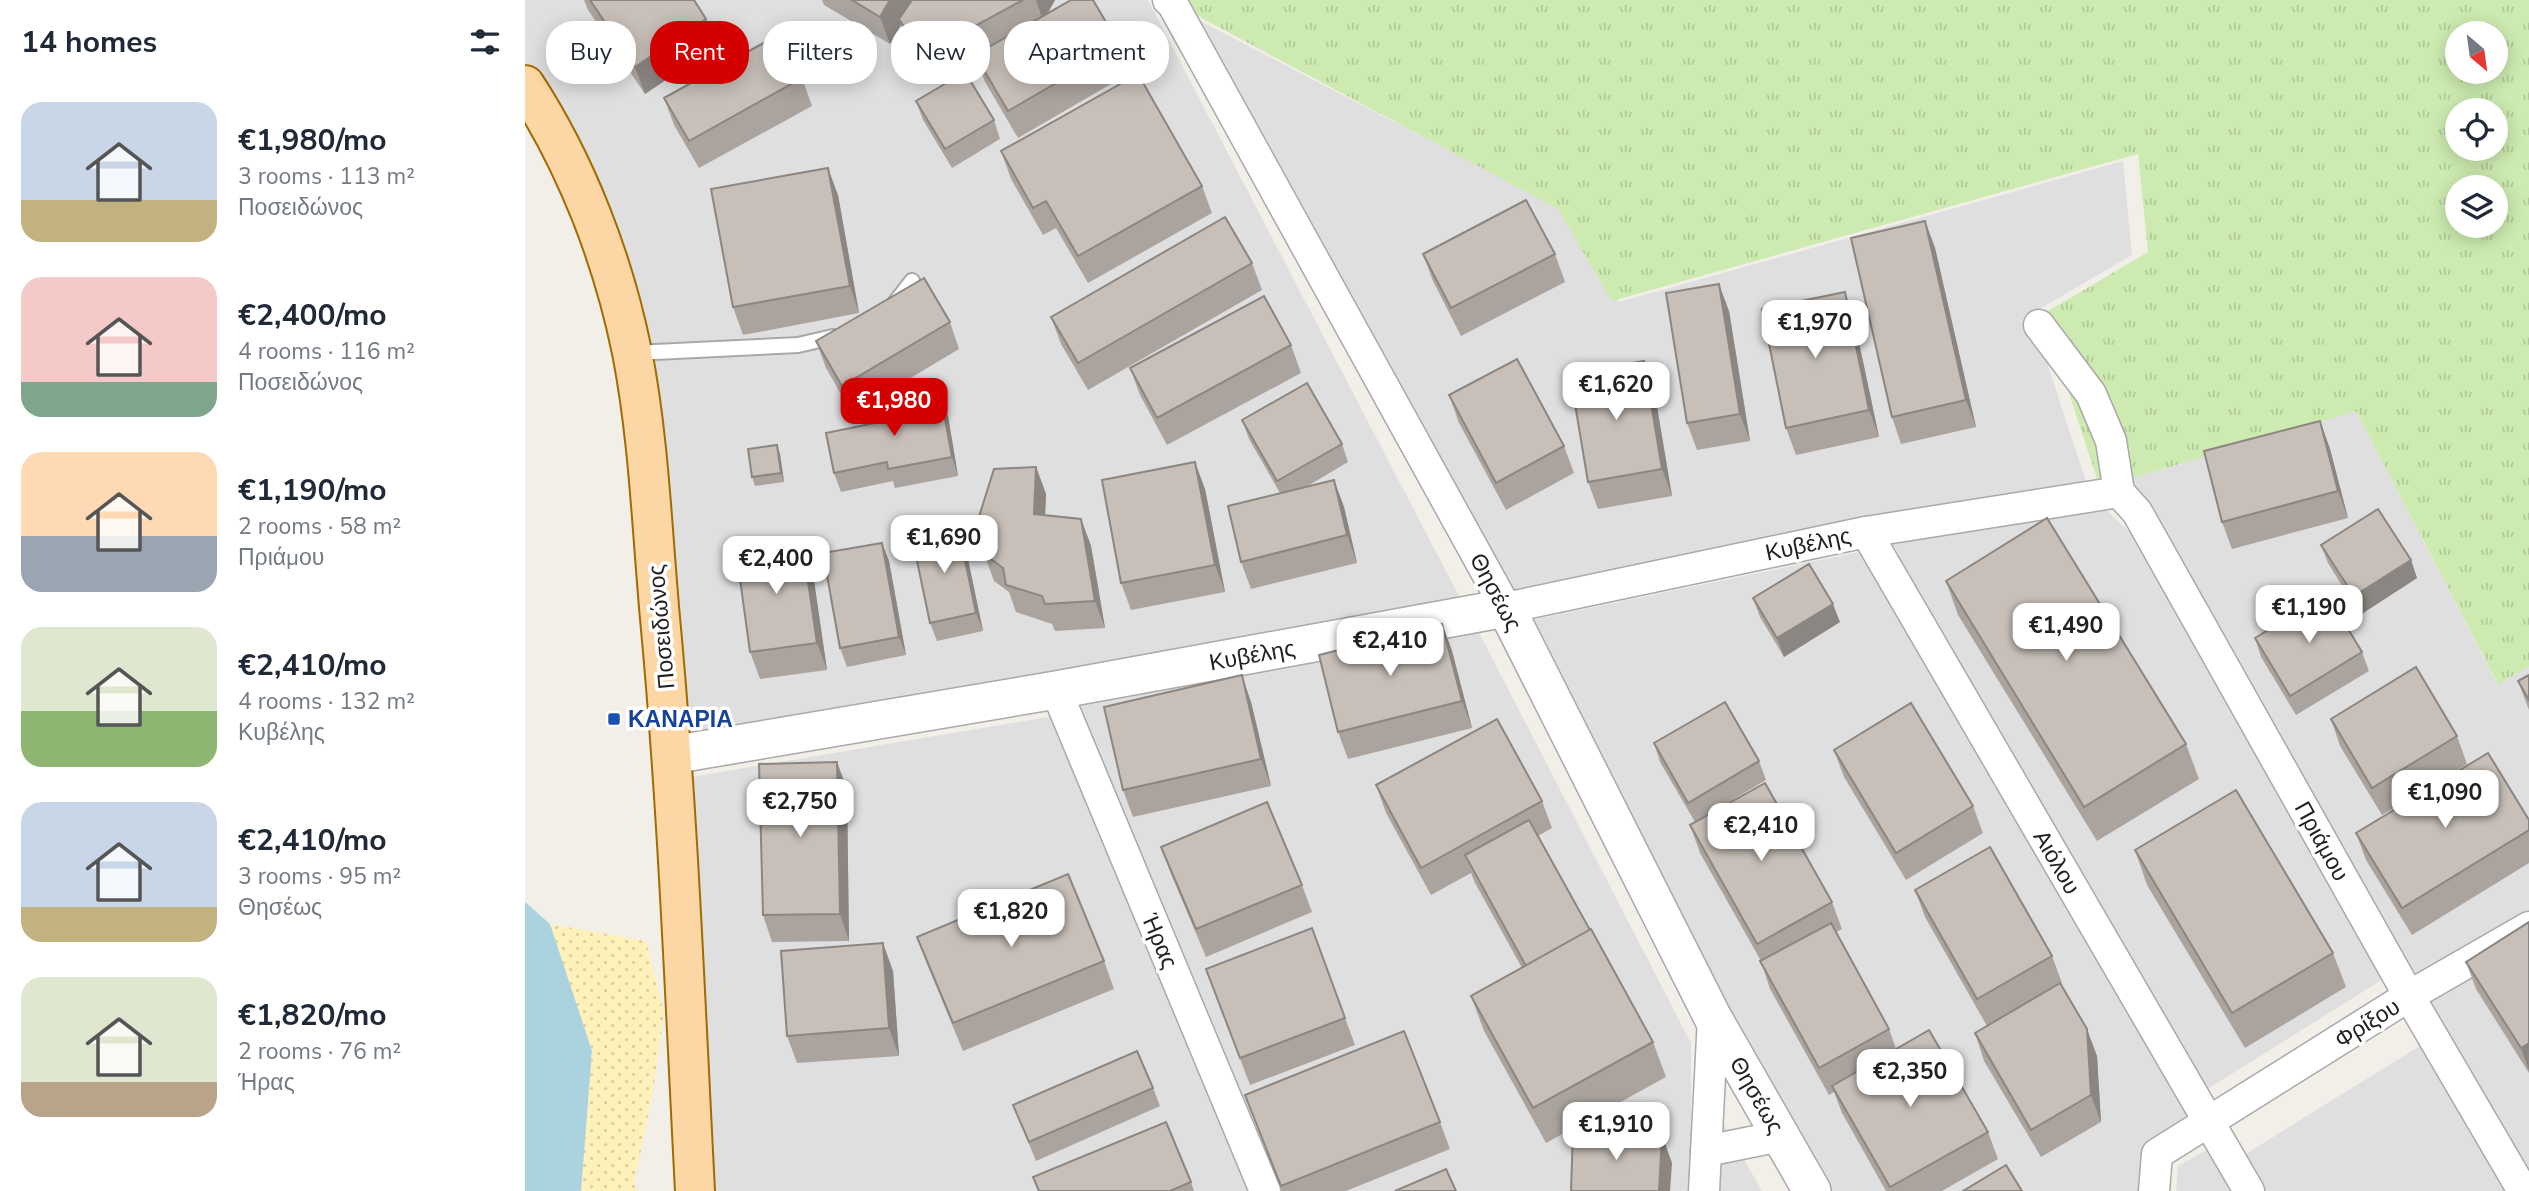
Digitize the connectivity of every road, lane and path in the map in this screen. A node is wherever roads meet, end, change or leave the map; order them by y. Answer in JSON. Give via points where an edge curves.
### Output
{"nodes":[{"id":1,"x":1168,"y":0,"type":"edge"},
{"id":2,"x":525,"y":85,"type":"edge"},
{"id":3,"x":912,"y":281,"type":"edge"},
{"id":4,"x":889,"y":311,"type":"edge"},
{"id":5,"x":2039,"y":325,"type":"dead end"},
{"id":6,"x":844,"y":335,"type":"edge"},
{"id":7,"x":632,"y":354,"type":"junction"},
{"id":8,"x":2119,"y":492,"type":"junction"},
{"id":9,"x":1866,"y":532,"type":"junction"},
{"id":10,"x":1506,"y":608,"type":"junction"},
{"id":11,"x":1056,"y":691,"type":"junction"},
{"id":12,"x":672,"y":755,"type":"junction"},
{"id":13,"x":2529,"y":927,"type":"edge"},
{"id":14,"x":2409,"y":996,"type":"junction"},
{"id":15,"x":1713,"y":1018,"type":"junction"},
{"id":16,"x":2208,"y":1122,"type":"junction"},
{"id":17,"x":1781,"y":1136,"type":"junction"},
{"id":18,"x":1706,"y":1151,"type":"junction"},
{"id":19,"x":695,"y":1191,"type":"edge"},
{"id":20,"x":1265,"y":1191,"type":"edge"},
{"id":21,"x":1704,"y":1191,"type":"edge"},
{"id":22,"x":1812,"y":1191,"type":"edge"},
{"id":23,"x":2154,"y":1191,"type":"edge"},
{"id":24,"x":2249,"y":1191,"type":"edge"},
{"id":25,"x":2523,"y":1191,"type":"edge"}],
"edges":[{"from":1,"to":10,"type":"street","name":"Θησέως"},
{"from":2,"to":7,"type":"main road","name":"Ποσειδώνος","via":[[585,201],[619,297]]},
{"from":3,"to":4,"type":"lane"},
{"from":5,"to":8,"type":"street","via":[[2091,394],[2111,441]]},
{"from":6,"to":7,"type":"lane","via":[[798,345]]},
{"from":7,"to":12,"type":"main road","name":"Ποσειδώνος"},
{"from":8,"to":9,"type":"street","name":"Κυβέλης"},
{"from":8,"to":14,"type":"street","name":"Πριάμου","via":[[2137,512]]},
{"from":9,"to":10,"type":"street","name":"Κυβέλης"},
{"from":9,"to":16,"type":"street","name":"Αιόλου"},
{"from":10,"to":11,"type":"street","name":"Κυβέλης"},
{"from":10,"to":15,"type":"street","name":"Θησέως"},
{"from":11,"to":12,"type":"street","name":"Κυβέλης"},
{"from":11,"to":20,"type":"street","name":"Ήρας"},
{"from":12,"to":19,"type":"main road","name":"Ποσειδώνος"},
{"from":13,"to":14,"type":"street","name":"Φρίξου"},
{"from":14,"to":16,"type":"street","name":"Φρίξου"},
{"from":14,"to":25,"type":"street","name":"Πριάμου"},
{"from":15,"to":17,"type":"street","name":"Θησέως"},
{"from":15,"to":18,"type":"street"},
{"from":16,"to":23,"type":"street","name":"Φρίξου","via":[[2157,1154]]},
{"from":16,"to":24,"type":"street","name":"Αιόλου"},
{"from":17,"to":18,"type":"street"},
{"from":17,"to":22,"type":"street","name":"Θησέως"},
{"from":18,"to":21,"type":"street"}]}
